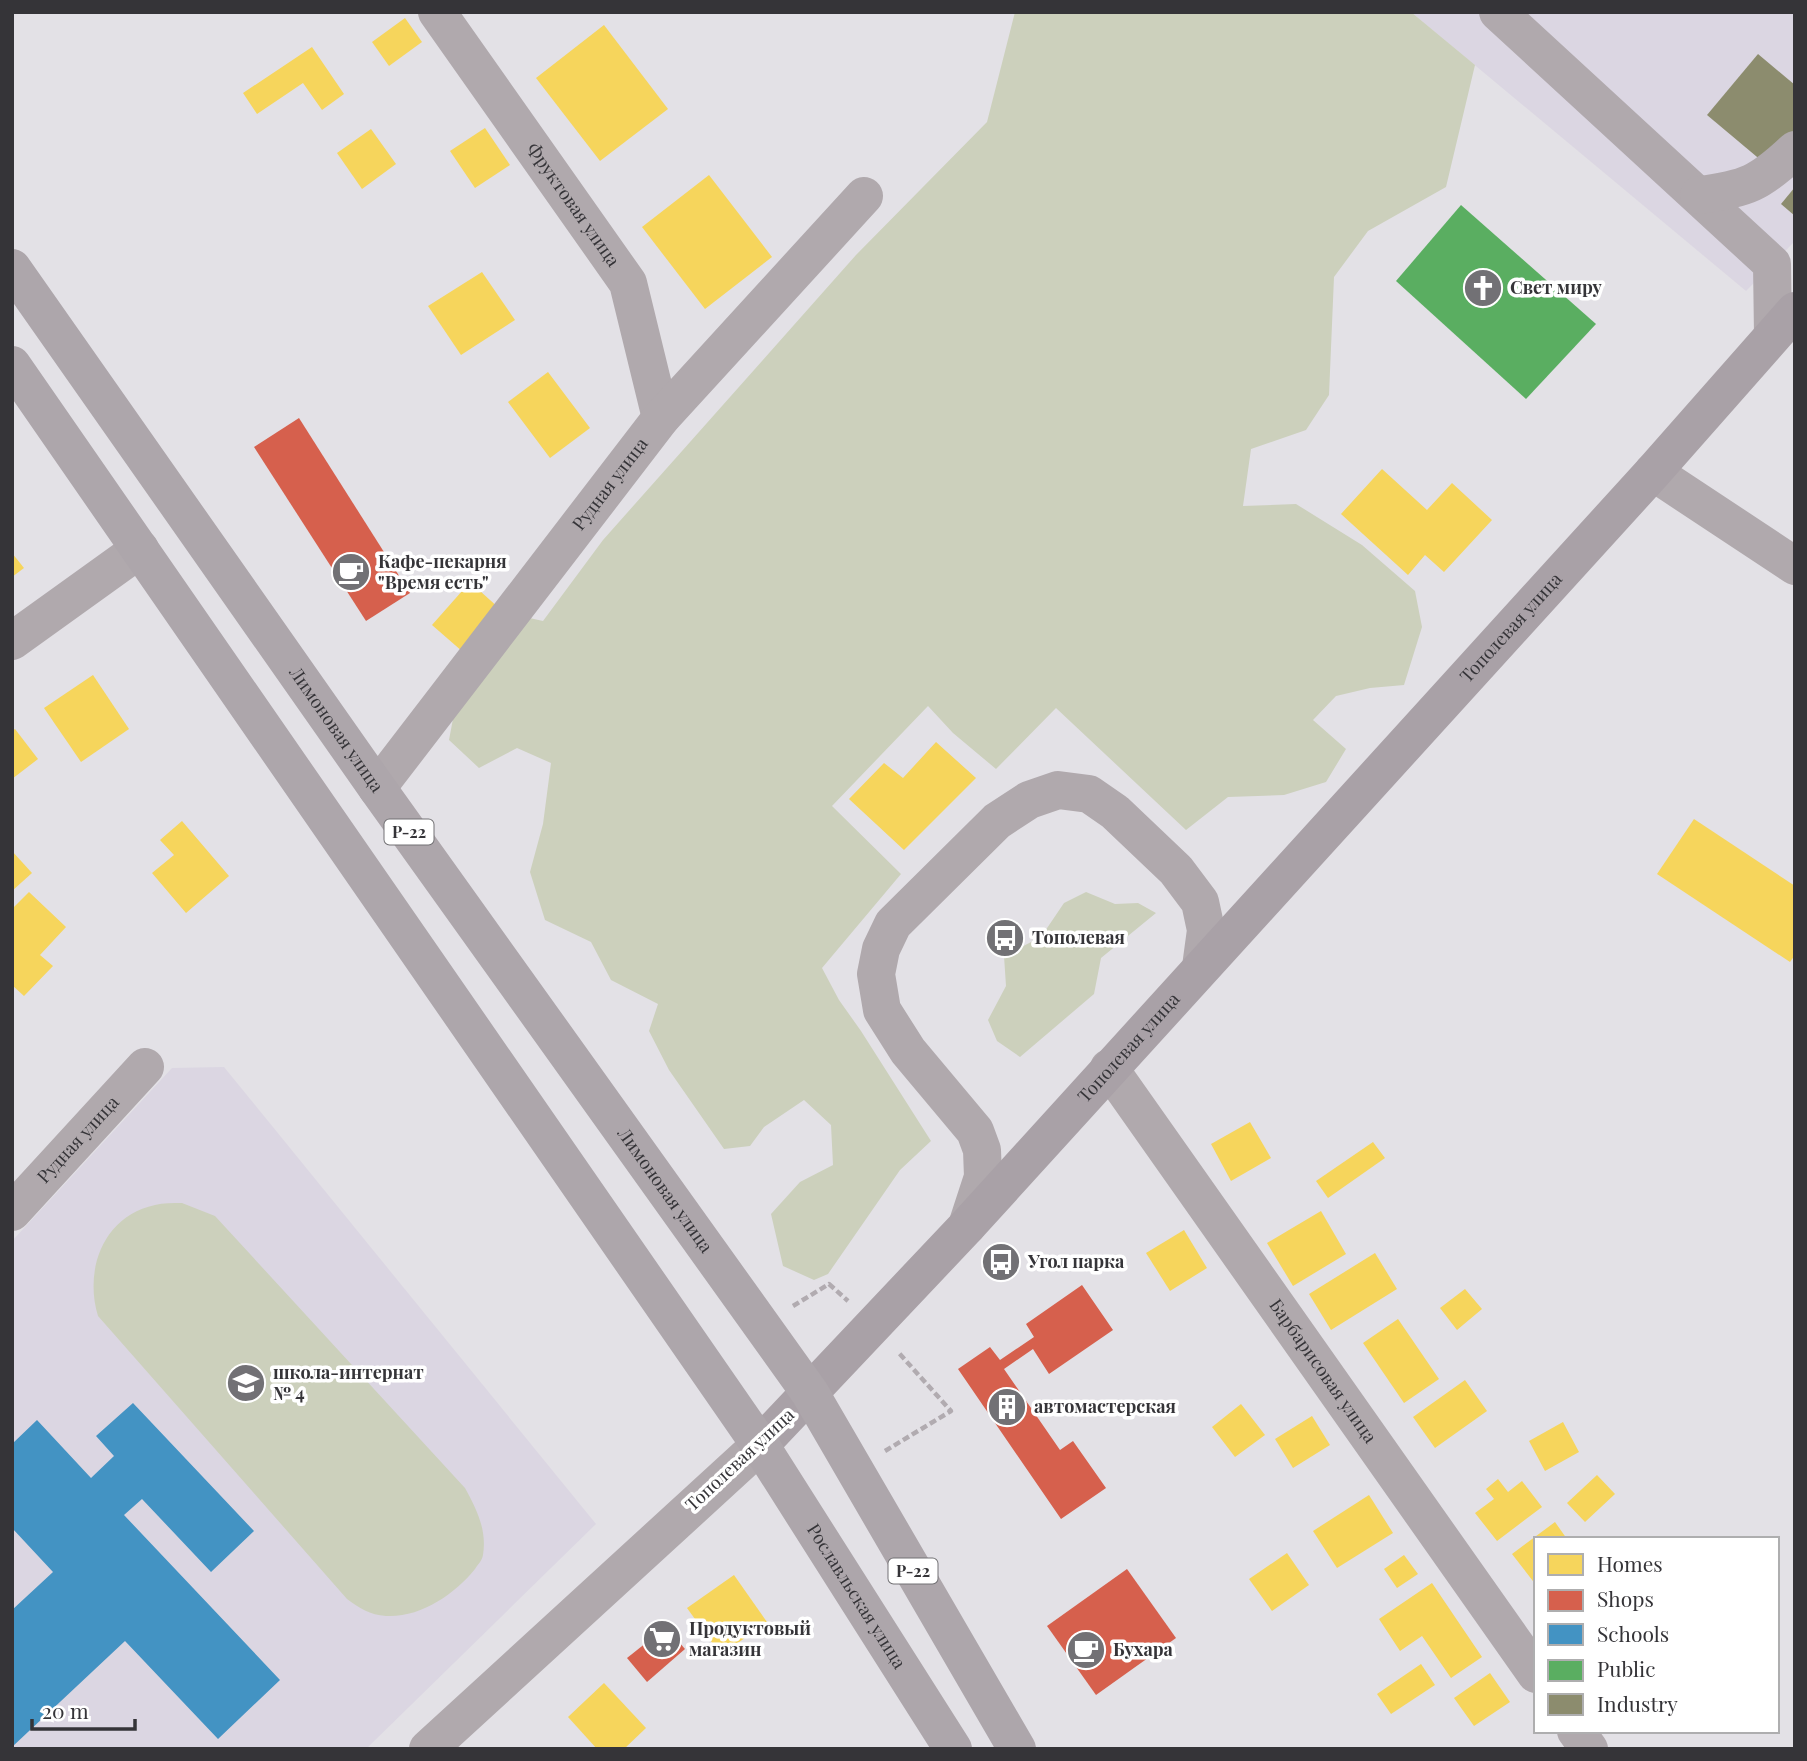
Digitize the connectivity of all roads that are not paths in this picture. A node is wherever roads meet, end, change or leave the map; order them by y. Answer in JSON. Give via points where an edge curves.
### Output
{"nodes":[{"id":1,"x":437,"y":12,"type":"edge"},
{"id":2,"x":1498,"y":12,"type":"edge"},
{"id":3,"x":1795,"y":150,"type":"edge"},
{"id":4,"x":1699,"y":195,"type":"junction"},
{"id":5,"x":864,"y":196,"type":"dead end"},
{"id":6,"x":12,"y":268,"type":"edge"},
{"id":7,"x":1784,"y":323,"type":"edge"},
{"id":8,"x":12,"y":366,"type":"edge"},
{"id":9,"x":662,"y":418,"type":"junction"},
{"id":10,"x":1653,"y":472,"type":"junction"},
{"id":11,"x":140,"y":549,"type":"junction"},
{"id":12,"x":1795,"y":566,"type":"edge"},
{"id":13,"x":12,"y":641,"type":"edge"},
{"id":14,"x":377,"y":788,"type":"junction"},
{"id":15,"x":1201,"y":968,"type":"junction"},
{"id":16,"x":145,"y":1067,"type":"dead end"},
{"id":17,"x":1109,"y":1068,"type":"junction"},
{"id":18,"x":12,"y":1212,"type":"edge"},
{"id":19,"x":967,"y":1226,"type":"junction"},
{"id":20,"x":810,"y":1393,"type":"junction"},
{"id":21,"x":760,"y":1445,"type":"junction"},
{"id":22,"x":1534,"y":1671,"type":"edge"},
{"id":23,"x":1577,"y":1733,"type":"edge"},
{"id":24,"x":428,"y":1749,"type":"edge"},
{"id":25,"x":953,"y":1749,"type":"edge"},
{"id":26,"x":1017,"y":1749,"type":"edge"},
{"id":27,"x":1589,"y":1749,"type":"edge"}],
"edges":[{"from":1,"to":9,"type":"street","name":"Фруктовая улица","via":[[628,282]]},
{"from":2,"to":4,"type":"street"},
{"from":3,"to":4,"type":"street","via":[[1768,175],[1735,191]]},
{"from":4,"to":7,"type":"street","via":[[1772,264]]},
{"from":5,"to":9,"type":"street","name":"Рудная улица"},
{"from":6,"to":14,"type":"highway","name":"Лимоновая улица","number":"Р-22"},
{"from":7,"to":10,"type":"main road","name":"Тополевая улица"},
{"from":8,"to":11,"type":"highway"},
{"from":9,"to":14,"type":"street","name":"Рудная улица"},
{"from":10,"to":12,"type":"street"},
{"from":10,"to":15,"type":"main road","name":"Тополевая улица"},
{"from":11,"to":13,"type":"street"},
{"from":11,"to":21,"type":"highway"},
{"from":14,"to":20,"type":"highway","name":"Лимоновая улица","number":"Р-22"},
{"from":15,"to":17,"type":"main road","name":"Тополевая улица"},
{"from":15,"to":19,"type":"street","via":[[1206,930],[1200,902],[1176,870],[1115,812],[1088,794],[1058,790],[1029,800],[997,821],[893,924],[876,974],[882,1010],[908,1051],[975,1131],[982,1150],[983,1177]]},
{"from":16,"to":18,"type":"street","name":"Рудная улица"},
{"from":17,"to":19,"type":"main road","name":"Тополевая улица"},
{"from":17,"to":22,"type":"street","name":"Барбарисовая улица"},
{"from":19,"to":20,"type":"main road","name":"Тополевая улица"},
{"from":20,"to":21,"type":"main road","name":"Тополевая улица"},
{"from":20,"to":26,"type":"highway","number":"Р-22"},
{"from":21,"to":24,"type":"street","name":"Тополевая улица"},
{"from":21,"to":25,"type":"highway","name":"Рославльская улица"},
{"from":23,"to":27,"type":"street"}]}
